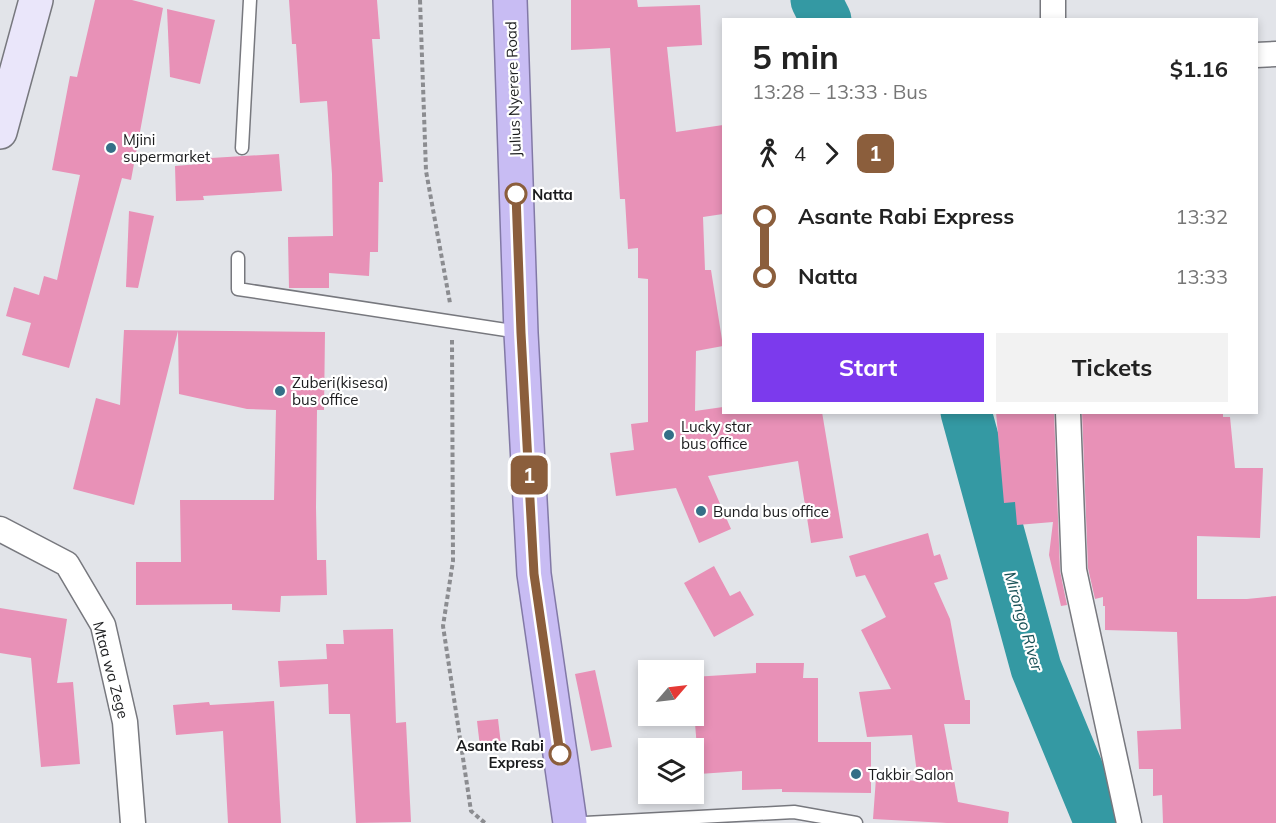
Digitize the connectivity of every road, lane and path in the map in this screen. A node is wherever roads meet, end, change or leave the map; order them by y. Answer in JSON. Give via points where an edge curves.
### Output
{"nodes":[{"id":1,"x":36,"y":0,"type":"edge"},
{"id":2,"x":250,"y":0,"type":"edge"},
{"id":3,"x":420,"y":0,"type":"edge"},
{"id":4,"x":510,"y":0,"type":"edge"},
{"id":5,"x":1053,"y":0,"type":"edge"},
{"id":6,"x":1053,"y":18,"type":"edge"},
{"id":7,"x":1276,"y":54,"type":"edge"},
{"id":8,"x":1258,"y":55,"type":"edge"},
{"id":9,"x":0,"y":132,"type":"edge"},
{"id":10,"x":242,"y":148,"type":"dead end"},
{"id":11,"x":238,"y":258,"type":"dead end"},
{"id":12,"x":451,"y":322,"type":"junction"},
{"id":13,"x":521,"y":333,"type":"junction"},
{"id":14,"x":1068,"y":414,"type":"edge"},
{"id":15,"x":0,"y":529,"type":"edge"},
{"id":16,"x":671,"y":821,"type":"edge"},
{"id":17,"x":133,"y":823,"type":"edge"},
{"id":18,"x":485,"y":823,"type":"edge"},
{"id":19,"x":570,"y":823,"type":"edge"},
{"id":20,"x":585,"y":823,"type":"edge"},
{"id":21,"x":856,"y":823,"type":"edge"},
{"id":22,"x":1129,"y":823,"type":"edge"}],
"edges":[{"from":1,"to":9,"type":"main road"},
{"from":2,"to":10,"type":"lane"},
{"from":3,"to":12,"type":"path","via":[[426,171],[449,288]]},
{"from":4,"to":13,"type":"highway","name":"Julius Nyerere Road"},
{"from":5,"to":6,"type":"street"},
{"from":7,"to":8,"type":"street"},
{"from":11,"to":12,"type":"lane","via":[[238,289]]},
{"from":12,"to":13,"type":"lane"},
{"from":12,"to":18,"type":"path","via":[[453,561],[443,626],[471,811]]},
{"from":13,"to":19,"type":"highway","name":"Julius Nyerere Road","via":[[534,574]]},
{"from":14,"to":22,"type":"street","via":[[1074,570]]},
{"from":15,"to":17,"type":"street","name":"Mtaa wa Zege","via":[[67,564],[103,625],[125,722]]},
{"from":16,"to":20,"type":"lane"},
{"from":16,"to":21,"type":"lane","via":[[794,812]]}]}
